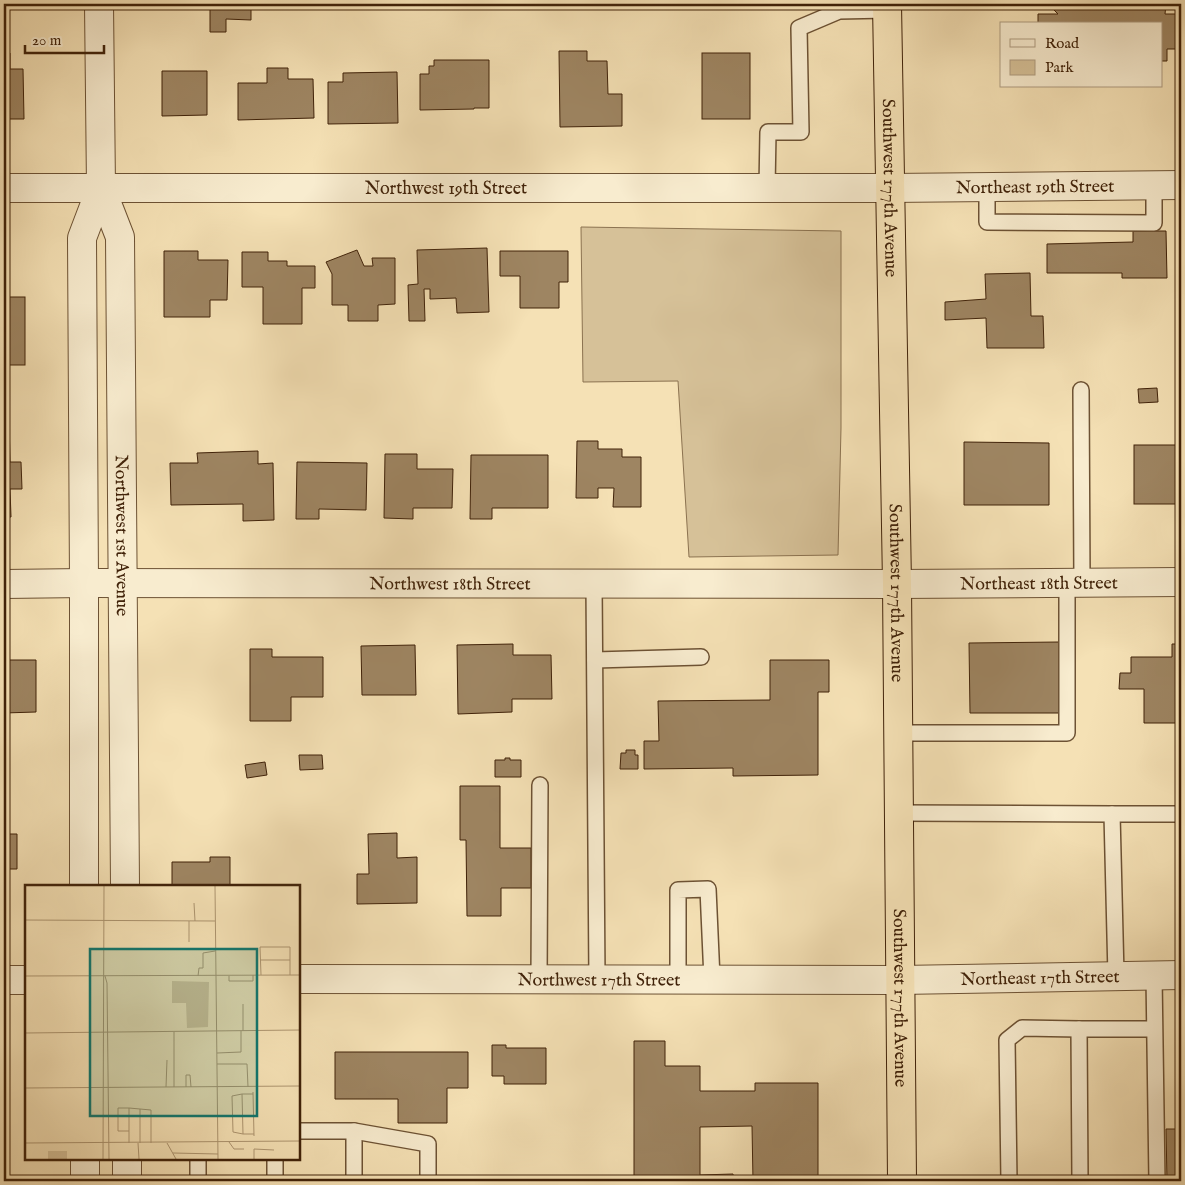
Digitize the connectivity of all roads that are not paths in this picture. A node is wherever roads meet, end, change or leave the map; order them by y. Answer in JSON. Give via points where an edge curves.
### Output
{"nodes":[{"id":1,"x":99,"y":4,"type":"edge"},
{"id":2,"x":887,"y":7,"type":"edge"},
{"id":3,"x":1181,"y":185,"type":"edge"},
{"id":4,"x":1154,"y":186,"type":"junction"},
{"id":5,"x":987,"y":187,"type":"junction"},
{"id":6,"x":4,"y":188,"type":"edge"},
{"id":7,"x":101,"y":188,"type":"junction"},
{"id":8,"x":767,"y":188,"type":"junction"},
{"id":9,"x":890,"y":188,"type":"junction"},
{"id":10,"x":1081,"y":390,"type":"dead end"},
{"id":11,"x":1074,"y":582,"type":"junction"},
{"id":12,"x":1181,"y":582,"type":"edge"},
{"id":13,"x":84,"y":583,"type":"junction"},
{"id":14,"x":122,"y":583,"type":"junction"},
{"id":15,"x":4,"y":584,"type":"edge"},
{"id":16,"x":594,"y":584,"type":"junction"},
{"id":17,"x":897,"y":584,"type":"junction"},
{"id":18,"x":701,"y":657,"type":"dead end"},
{"id":19,"x":595,"y":660,"type":"junction"},
{"id":20,"x":898,"y":733,"type":"junction"},
{"id":21,"x":540,"y":785,"type":"dead end"},
{"id":22,"x":899,"y":813,"type":"junction"},
{"id":23,"x":1112,"y":814,"type":"junction"},
{"id":24,"x":1181,"y":814,"type":"edge"},
{"id":25,"x":84,"y":885,"type":"edge"},
{"id":26,"x":124,"y":885,"type":"edge"},
{"id":27,"x":1181,"y":975,"type":"edge"},
{"id":28,"x":1116,"y":976,"type":"junction"},
{"id":29,"x":1154,"y":976,"type":"junction"},
{"id":30,"x":300,"y":979,"type":"edge"},
{"id":31,"x":4,"y":980,"type":"edge"},
{"id":32,"x":25,"y":980,"type":"edge"},
{"id":33,"x":539,"y":980,"type":"junction"},
{"id":34,"x":597,"y":980,"type":"junction"},
{"id":35,"x":678,"y":980,"type":"junction"},
{"id":36,"x":712,"y":980,"type":"junction"},
{"id":37,"x":900,"y":980,"type":"junction"},
{"id":38,"x":1079,"y":1029,"type":"junction"},
{"id":39,"x":1154,"y":1029,"type":"junction"},
{"id":40,"x":300,"y":1131,"type":"edge"},
{"id":41,"x":354,"y":1131,"type":"junction"},
{"id":42,"x":85,"y":1160,"type":"edge"},
{"id":43,"x":127,"y":1160,"type":"edge"},
{"id":44,"x":198,"y":1160,"type":"edge"},
{"id":45,"x":275,"y":1160,"type":"edge"},
{"id":46,"x":85,"y":1181,"type":"edge"},
{"id":47,"x":127,"y":1181,"type":"edge"},
{"id":48,"x":198,"y":1181,"type":"edge"},
{"id":49,"x":275,"y":1181,"type":"edge"},
{"id":50,"x":354,"y":1181,"type":"edge"},
{"id":51,"x":428,"y":1181,"type":"edge"},
{"id":52,"x":902,"y":1181,"type":"edge"},
{"id":53,"x":1010,"y":1181,"type":"edge"},
{"id":54,"x":1080,"y":1181,"type":"edge"},
{"id":55,"x":1157,"y":1181,"type":"edge"}],
"edges":[{"from":1,"to":7,"type":"street","name":"Northwest 1st Avenue"},
{"from":2,"to":8,"type":"lane","via":[[839,11],[800,28],[801,132],[768,132]]},
{"from":2,"to":9,"type":"highway","name":"Southwest 177th Avenue"},
{"from":3,"to":4,"type":"street","name":"Northeast 19th Street"},
{"from":4,"to":5,"type":"street","name":"Northeast 19th Street"},
{"from":4,"to":5,"type":"lane","via":[[1154,223],[987,222]]},
{"from":5,"to":9,"type":"street","name":"Northeast 19th Street"},
{"from":6,"to":7,"type":"street","name":"Northwest 19th Street"},
{"from":7,"to":8,"type":"street","name":"Northwest 19th Street"},
{"from":7,"to":13,"type":"street","name":"Northwest 1st Avenue","via":[[82,238]]},
{"from":7,"to":14,"type":"street","name":"Northwest 1st Avenue","via":[[120,238]]},
{"from":8,"to":9,"type":"street","name":"Northwest 19th Street"},
{"from":9,"to":17,"type":"highway","name":"Southwest 177th Avenue"},
{"from":10,"to":11,"type":"lane"},
{"from":11,"to":12,"type":"street","name":"Northeast 18th Street"},
{"from":11,"to":17,"type":"street","name":"Northeast 18th Street"},
{"from":11,"to":20,"type":"lane","via":[[1067,733]]},
{"from":13,"to":14,"type":"street","name":"Northwest 18th Street"},
{"from":13,"to":15,"type":"street","name":"Northwest 18th Street"},
{"from":13,"to":25,"type":"street","name":"Northwest 1st Avenue"},
{"from":14,"to":16,"type":"street","name":"Northwest 18th Street"},
{"from":14,"to":26,"type":"street","name":"Northwest 1st Avenue"},
{"from":16,"to":17,"type":"street","name":"Northwest 18th Street"},
{"from":16,"to":19,"type":"lane"},
{"from":17,"to":20,"type":"highway","name":"Southwest 177th Avenue"},
{"from":18,"to":19,"type":"lane"},
{"from":19,"to":34,"type":"lane"},
{"from":20,"to":22,"type":"highway","name":"Southwest 177th Avenue"},
{"from":21,"to":33,"type":"lane"},
{"from":22,"to":23,"type":"lane"},
{"from":22,"to":37,"type":"highway","name":"Southwest 177th Avenue"},
{"from":23,"to":24,"type":"lane"},
{"from":23,"to":28,"type":"lane"},
{"from":27,"to":29,"type":"street","name":"Northeast 17th Street"},
{"from":28,"to":29,"type":"street","name":"Northeast 17th Street"},
{"from":28,"to":37,"type":"street","name":"Northeast 17th Street"},
{"from":29,"to":39,"type":"lane"},
{"from":30,"to":33,"type":"street","name":"Northwest 17th Street"},
{"from":31,"to":32,"type":"street"},
{"from":33,"to":34,"type":"street","name":"Northwest 17th Street"},
{"from":34,"to":35,"type":"street","name":"Northwest 17th Street"},
{"from":35,"to":36,"type":"street","name":"Northwest 17th Street"},
{"from":35,"to":36,"type":"lane","via":[[678,890],[708,890]]},
{"from":36,"to":37,"type":"street","name":"Northwest 17th Street"},
{"from":37,"to":52,"type":"highway","name":"Southwest 177th Avenue"},
{"from":38,"to":39,"type":"lane"},
{"from":38,"to":53,"type":"lane","via":[[1022,1028],[1007,1040]]},
{"from":38,"to":54,"type":"lane"},
{"from":39,"to":55,"type":"lane"},
{"from":40,"to":41,"type":"lane"},
{"from":41,"to":50,"type":"lane"},
{"from":41,"to":51,"type":"lane","via":[[428,1144]]},
{"from":42,"to":46,"type":"street"},
{"from":43,"to":47,"type":"street"},
{"from":44,"to":48,"type":"lane"},
{"from":45,"to":49,"type":"lane"}]}
